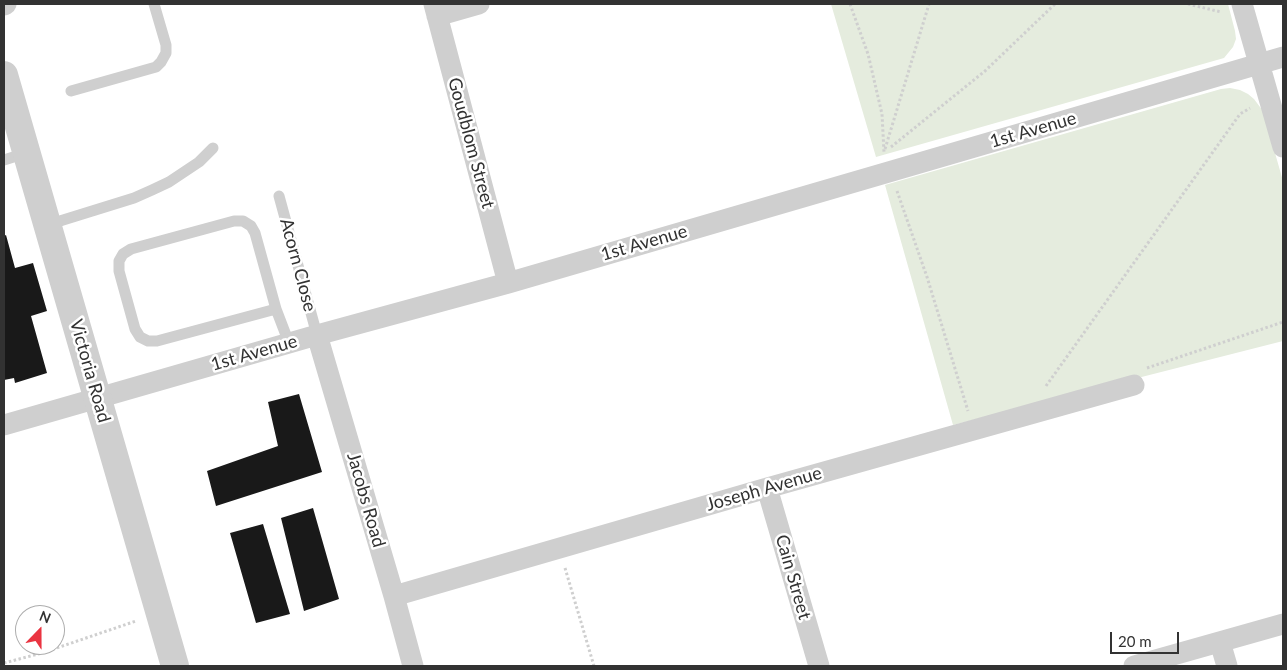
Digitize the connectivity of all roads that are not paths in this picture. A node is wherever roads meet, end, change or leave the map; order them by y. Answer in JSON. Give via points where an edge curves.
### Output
{"nodes":[{"id":1,"x":154,"y":4,"type":"edge"},
{"id":2,"x":478,"y":4,"type":"edge"},
{"id":3,"x":435,"y":10,"type":"edge"},
{"id":4,"x":1245,"y":12,"type":"edge"},
{"id":5,"x":1283,"y":57,"type":"edge"},
{"id":6,"x":1260,"y":64,"type":"junction"},
{"id":7,"x":4,"y":75,"type":"edge"},
{"id":8,"x":71,"y":91,"type":"dead end"},
{"id":9,"x":1283,"y":147,"type":"edge"},
{"id":10,"x":213,"y":148,"type":"dead end"},
{"id":11,"x":15,"y":156,"type":"edge"},
{"id":12,"x":280,"y":196,"type":"dead end"},
{"id":13,"x":47,"y":225,"type":"junction"},
{"id":14,"x":508,"y":283,"type":"junction"},
{"id":15,"x":276,"y":309,"type":"junction"},
{"id":16,"x":317,"y":335,"type":"junction"},
{"id":17,"x":289,"y":343,"type":"junction"},
{"id":18,"x":1134,"y":384,"type":"road end"},
{"id":19,"x":97,"y":398,"type":"junction"},
{"id":20,"x":4,"y":425,"type":"edge"},
{"id":21,"x":767,"y":488,"type":"junction"},
{"id":22,"x":394,"y":596,"type":"junction"},
{"id":23,"x":1283,"y":624,"type":"edge"},
{"id":24,"x":1220,"y":642,"type":"junction"},
{"id":25,"x":175,"y":666,"type":"edge"},
{"id":26,"x":413,"y":666,"type":"edge"},
{"id":27,"x":818,"y":666,"type":"edge"},
{"id":28,"x":1134,"y":666,"type":"edge"},
{"id":29,"x":1227,"y":666,"type":"edge"}],
"edges":[{"from":1,"to":8,"type":"lane","via":[[166,45],[161,62],[156,67]]},
{"from":2,"to":3,"type":"street"},
{"from":3,"to":14,"type":"street","name":"Goudblom Street"},
{"from":4,"to":6,"type":"street"},
{"from":5,"to":6,"type":"street","name":"1st Avenue"},
{"from":6,"to":9,"type":"street"},
{"from":6,"to":14,"type":"street","name":"1st Avenue","via":[[887,162]]},
{"from":7,"to":11,"type":"street","name":"Victoria Road"},
{"from":10,"to":13,"type":"lane","via":[[199,162],[152,190]]},
{"from":11,"to":13,"type":"street","name":"Victoria Road","via":[[38,191]]},
{"from":12,"to":16,"type":"lane","name":"Acorn Close"},
{"from":13,"to":19,"type":"street","name":"Victoria Road"},
{"from":14,"to":16,"type":"street","name":"1st Avenue"},
{"from":15,"to":15,"type":"lane","via":[[148,341],[135,329],[119,261],[131,249],[243,221],[255,233]]},
{"from":15,"to":17,"type":"lane"},
{"from":16,"to":17,"type":"street","name":"1st Avenue"},
{"from":16,"to":22,"type":"street","name":"Jacobs Road"},
{"from":17,"to":19,"type":"street","name":"1st Avenue"},
{"from":18,"to":21,"type":"street","name":"Joseph Avenue"},
{"from":19,"to":20,"type":"street","name":"1st Avenue"},
{"from":19,"to":25,"type":"street","name":"Victoria Road"},
{"from":21,"to":22,"type":"street","name":"Joseph Avenue"},
{"from":21,"to":27,"type":"street","name":"Cain Street"},
{"from":22,"to":26,"type":"street","name":"Jacobs Road"},
{"from":23,"to":24,"type":"street"},
{"from":24,"to":28,"type":"street"},
{"from":24,"to":29,"type":"street"}]}
